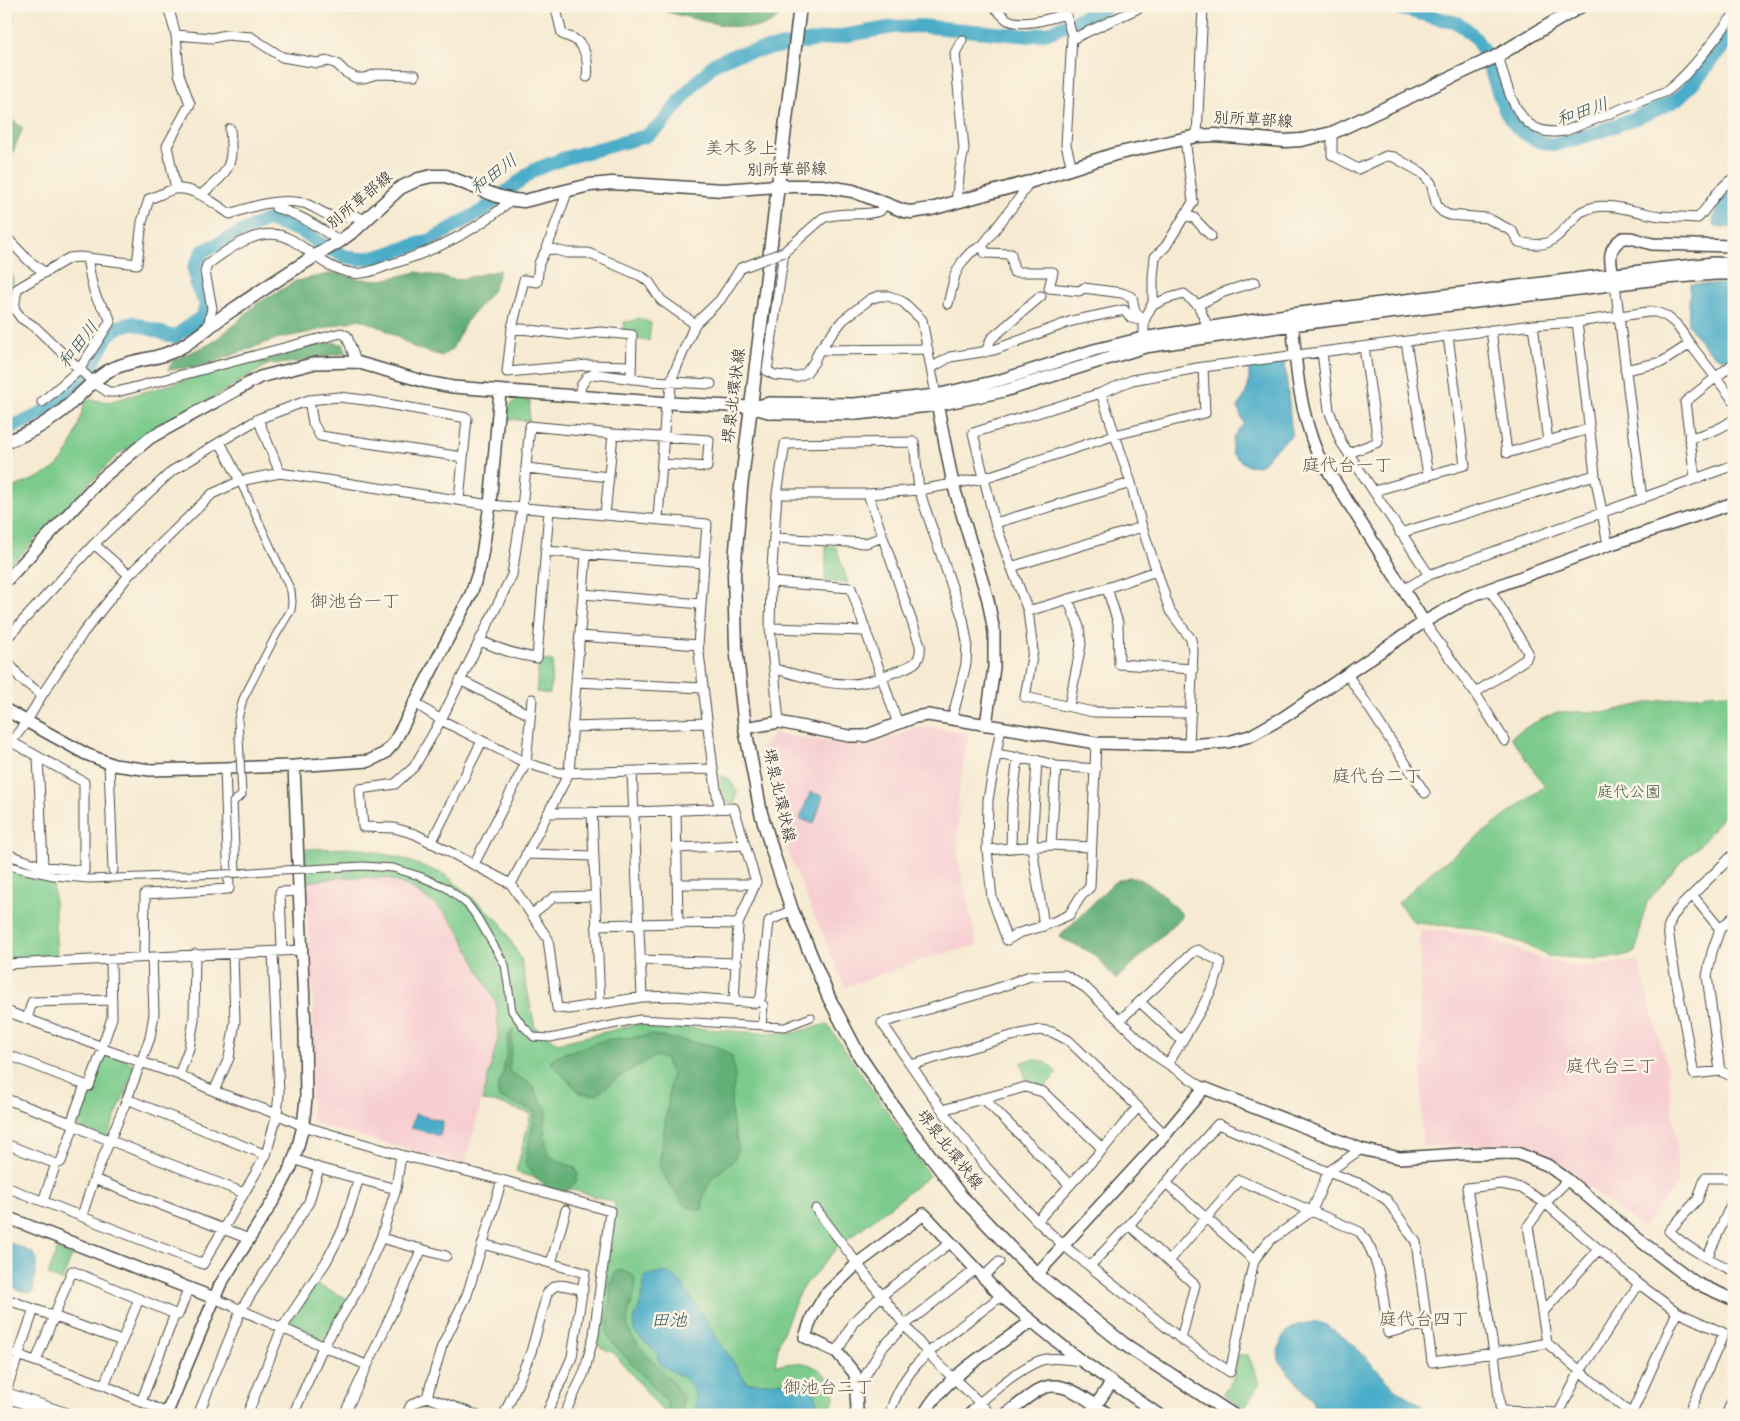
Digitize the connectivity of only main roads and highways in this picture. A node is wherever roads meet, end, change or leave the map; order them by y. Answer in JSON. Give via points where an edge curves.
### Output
{"nodes":[{"id":1,"x":800,"y":6,"type":"edge"},
{"id":2,"x":1581,"y":6,"type":"edge"},
{"id":3,"x":778,"y":186,"type":"junction"},
{"id":4,"x":6,"y":442,"type":"edge"},
{"id":5,"x":7,"y":1390,"type":"edge"},
{"id":6,"x":66,"y":1415,"type":"edge"},
{"id":7,"x":1233,"y":1415,"type":"edge"}],
"edges":[{"from":1,"to":3,"type":"main road","name":"堺泉北環状線"},
{"from":2,"to":3,"type":"main road","name":"別所草部線","via":[[1474,67],[1332,133],[1301,140],[1215,135],[1191,138],[1115,154],[1029,182],[911,212],[838,187]]},
{"from":3,"to":4,"type":"main road","name":"別所草部線","via":[[723,190],[612,183],[524,201],[487,192],[446,176],[419,179],[386,199],[366,221],[339,242],[182,347],[108,371],[47,423]]},
{"from":3,"to":7,"type":"main road","name":"堺泉北環状線","via":[[734,574],[736,647],[745,728],[761,813],[792,910],[829,998],[860,1057],[960,1196],[1037,1274],[1124,1344]]},
{"from":5,"to":6,"type":"main road"}]}
